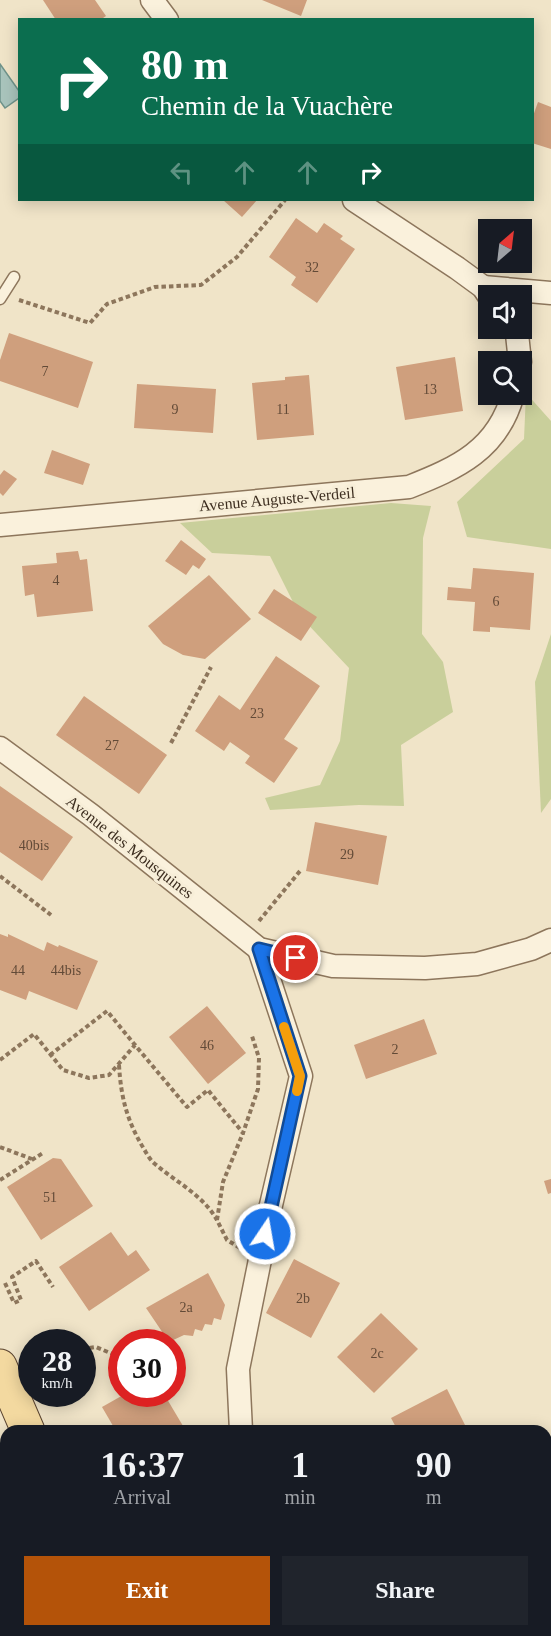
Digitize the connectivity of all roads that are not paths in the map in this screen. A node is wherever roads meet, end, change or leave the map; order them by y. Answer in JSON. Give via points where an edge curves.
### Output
{"nodes":[{"id":1,"x":152,"y":0,"type":"edge"},
{"id":2,"x":165,"y":18,"type":"edge"},
{"id":3,"x":355,"y":201,"type":"edge"},
{"id":4,"x":551,"y":276,"type":"edge"},
{"id":5,"x":14,"y":278,"type":"dead end"},
{"id":6,"x":478,"y":285,"type":"edge"},
{"id":7,"x":532,"y":286,"type":"edge"},
{"id":8,"x":532,"y":293,"type":"edge"},
{"id":9,"x":551,"y":293,"type":"edge"},
{"id":10,"x":1,"y":297,"type":"edge"},
{"id":11,"x":510,"y":405,"type":"edge"},
{"id":12,"x":0,"y":525,"type":"edge"},
{"id":13,"x":0,"y":748,"type":"edge"},
{"id":14,"x":551,"y":940,"type":"edge"},
{"id":15,"x":259,"y":949,"type":"junction"},
{"id":16,"x":0,"y":1366,"type":"edge"},
{"id":17,"x":25,"y":1425,"type":"edge"},
{"id":18,"x":240,"y":1425,"type":"edge"}],
"edges":[{"from":1,"to":2,"type":"street"},
{"from":3,"to":6,"type":"street"},
{"from":4,"to":7,"type":"street"},
{"from":5,"to":10,"type":"lane"},
{"from":8,"to":9,"type":"street"},
{"from":11,"to":12,"type":"street","name":"Avenue Auguste-Verdeil","via":[[492,436],[464,462],[409,487]]},
{"from":13,"to":15,"type":"street","name":"Avenue des Mousquines"},
{"from":14,"to":15,"type":"street","via":[[477,964],[425,968],[333,966]]},
{"from":15,"to":18,"type":"street","via":[[300,1076],[238,1369]]},
{"from":16,"to":17,"type":"main road"}]}
